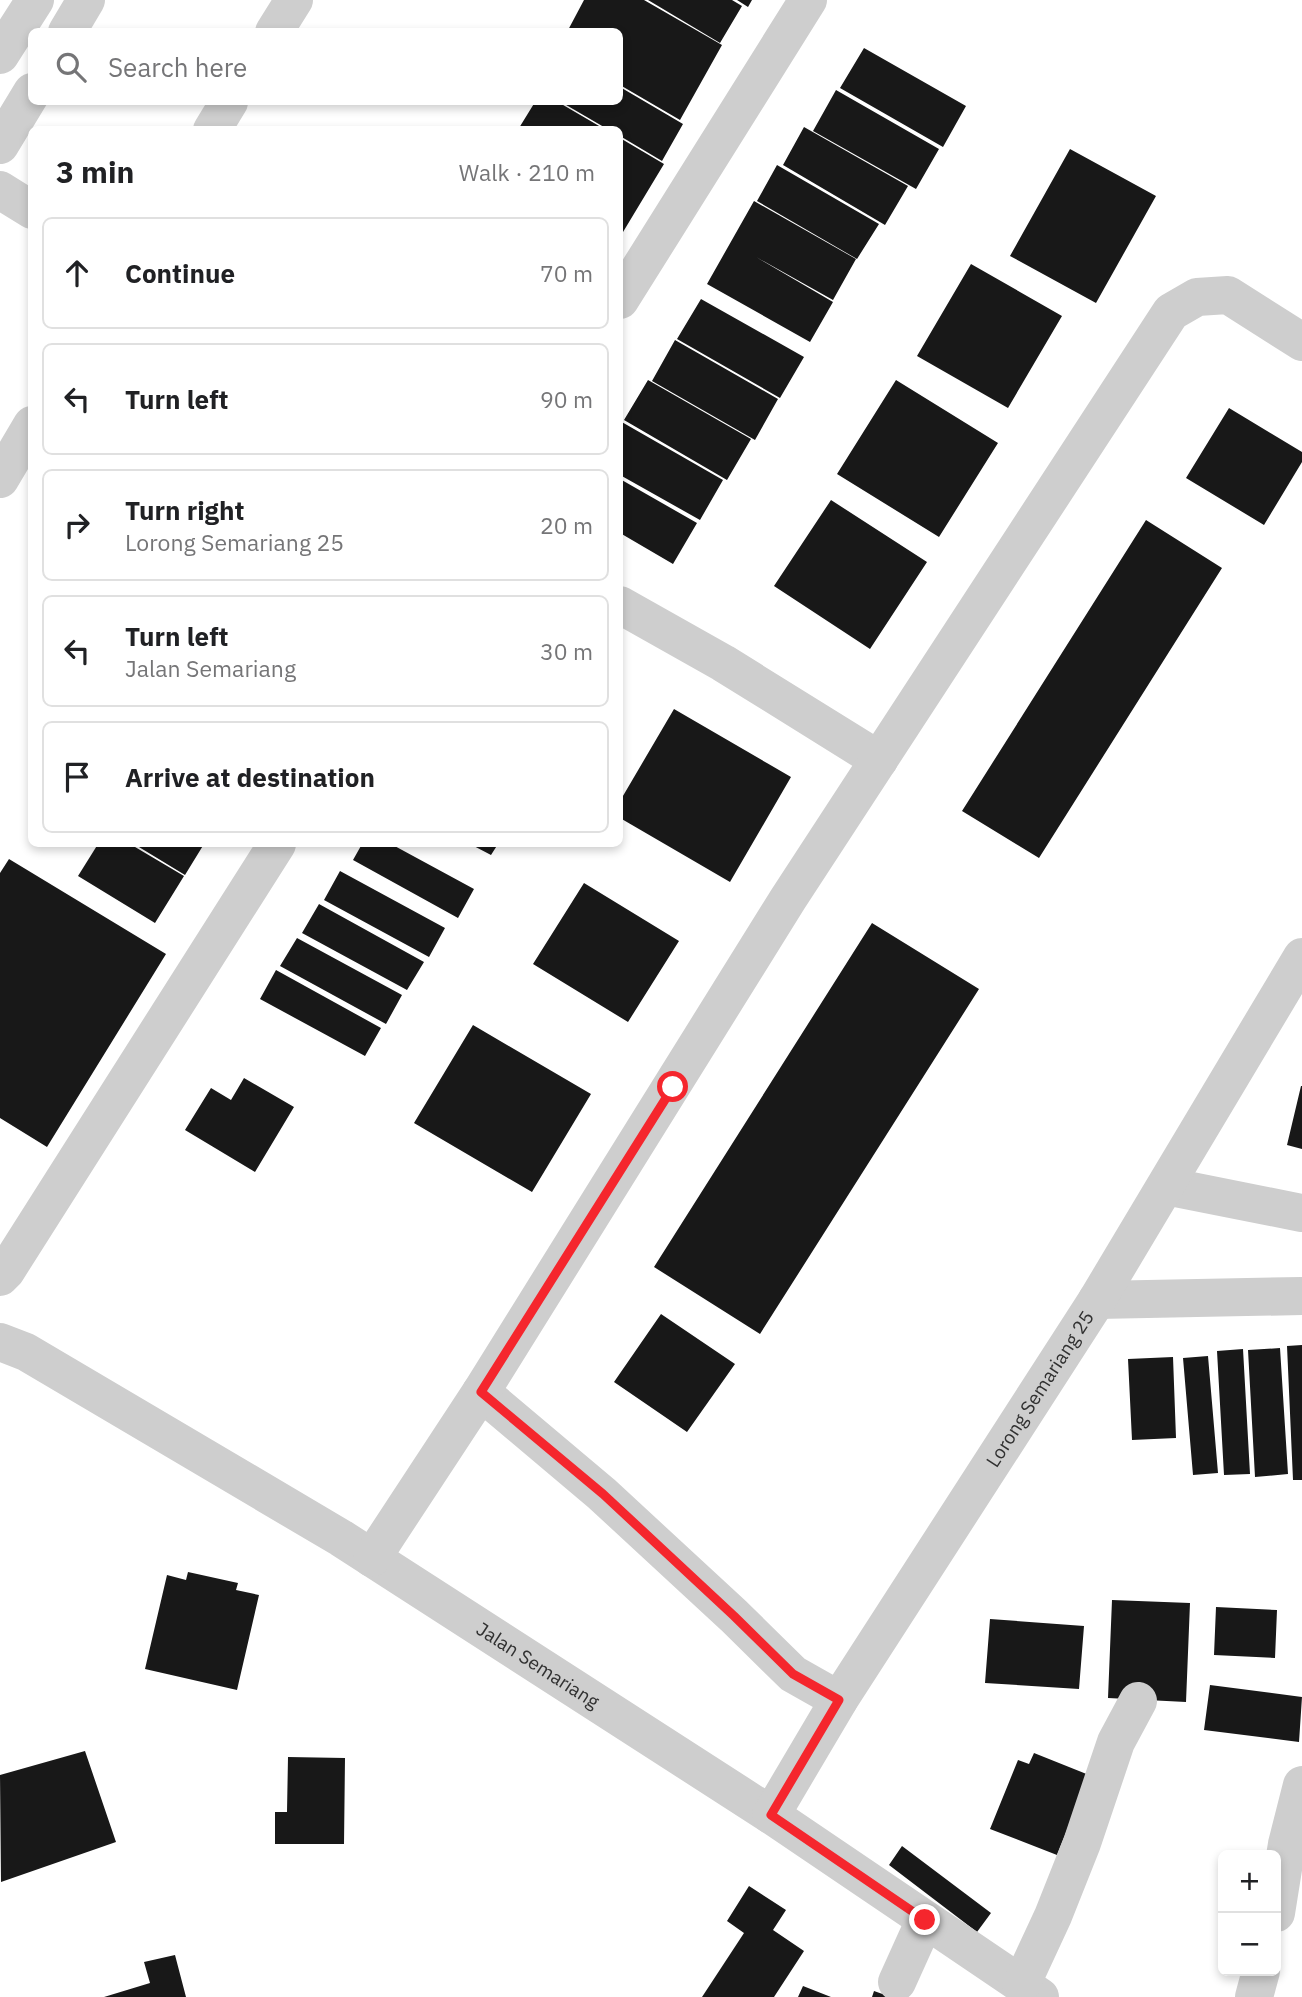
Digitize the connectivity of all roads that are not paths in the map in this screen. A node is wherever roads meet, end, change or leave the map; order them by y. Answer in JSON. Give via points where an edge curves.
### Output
{"nodes":[{"id":1,"x":35,"y":0,"type":"edge"},
{"id":2,"x":86,"y":0,"type":"edge"},
{"id":3,"x":294,"y":0,"type":"edge"},
{"id":4,"x":807,"y":0,"type":"edge"},
{"id":5,"x":69,"y":28,"type":"edge"},
{"id":6,"x":276,"y":28,"type":"edge"},
{"id":7,"x":0,"y":55,"type":"edge"},
{"id":8,"x":28,"y":99,"type":"edge"},
{"id":9,"x":227,"y":105,"type":"edge"},
{"id":10,"x":214,"y":126,"type":"edge"},
{"id":11,"x":0,"y":145,"type":"edge"},
{"id":12,"x":0,"y":190,"type":"edge"},
{"id":13,"x":28,"y":208,"type":"edge"},
{"id":14,"x":623,"y":295,"type":"edge"},
{"id":15,"x":1302,"y":342,"type":"edge"},
{"id":16,"x":28,"y":432,"type":"edge"},
{"id":17,"x":0,"y":480,"type":"edge"},
{"id":18,"x":623,"y":607,"type":"edge"},
{"id":19,"x":879,"y":760,"type":"junction"},
{"id":20,"x":275,"y":847,"type":"edge"},
{"id":21,"x":1302,"y":957,"type":"edge"},
{"id":22,"x":1166,"y":1186,"type":"junction"},
{"id":23,"x":1302,"y":1213,"type":"edge"},
{"id":24,"x":0,"y":1277,"type":"edge"},
{"id":25,"x":1302,"y":1296,"type":"edge"},
{"id":26,"x":1097,"y":1300,"type":"junction"},
{"id":27,"x":0,"y":1323,"type":"edge"},
{"id":28,"x":13,"y":1347,"type":"edge"},
{"id":29,"x":481,"y":1392,"type":"junction"},
{"id":30,"x":372,"y":1558,"type":"junction"},
{"id":31,"x":839,"y":1700,"type":"junction"},
{"id":32,"x":1138,"y":1701,"type":"dead end"},
{"id":33,"x":1302,"y":1785,"type":"edge"},
{"id":34,"x":771,"y":1815,"type":"junction"},
{"id":35,"x":1281,"y":1881,"type":"edge"},
{"id":36,"x":925,"y":1920,"type":"junction"},
{"id":37,"x":1260,"y":1976,"type":"edge"},
{"id":38,"x":897,"y":1982,"type":"dead end"},
{"id":39,"x":1031,"y":1991,"type":"edge"},
{"id":40,"x":1254,"y":1997,"type":"edge"}],
"edges":[{"from":1,"to":7,"type":"street"},
{"from":2,"to":5,"type":"street"},
{"from":3,"to":6,"type":"street"},
{"from":4,"to":14,"type":"street"},
{"from":8,"to":11,"type":"street"},
{"from":9,"to":10,"type":"street"},
{"from":12,"to":13,"type":"street"},
{"from":15,"to":19,"type":"street","via":[[1228,295],[1197,297],[1171,312]]},
{"from":16,"to":17,"type":"street"},
{"from":18,"to":19,"type":"street"},
{"from":19,"to":29,"type":"street"},
{"from":20,"to":24,"type":"street"},
{"from":21,"to":22,"type":"street","name":"Lorong Semariang 25"},
{"from":22,"to":23,"type":"street"},
{"from":22,"to":26,"type":"street","name":"Lorong Semariang 25"},
{"from":25,"to":26,"type":"street"},
{"from":26,"to":31,"type":"street","name":"Lorong Semariang 25"},
{"from":27,"to":28,"type":"street","name":"Jalan Semariang"},
{"from":28,"to":30,"type":"street","name":"Jalan Semariang"},
{"from":29,"to":30,"type":"street"},
{"from":29,"to":31,"type":"street","via":[[603,1494],[793,1674]]},
{"from":30,"to":34,"type":"street","name":"Jalan Semariang"},
{"from":31,"to":34,"type":"street","name":"Lorong Semariang 25"},
{"from":32,"to":39,"type":"street","via":[[1116,1742]]},
{"from":33,"to":35,"type":"street"},
{"from":34,"to":36,"type":"street","name":"Jalan Semariang"},
{"from":36,"to":38,"type":"street"},
{"from":36,"to":39,"type":"street","name":"Jalan Semariang"},
{"from":37,"to":40,"type":"street"}]}
